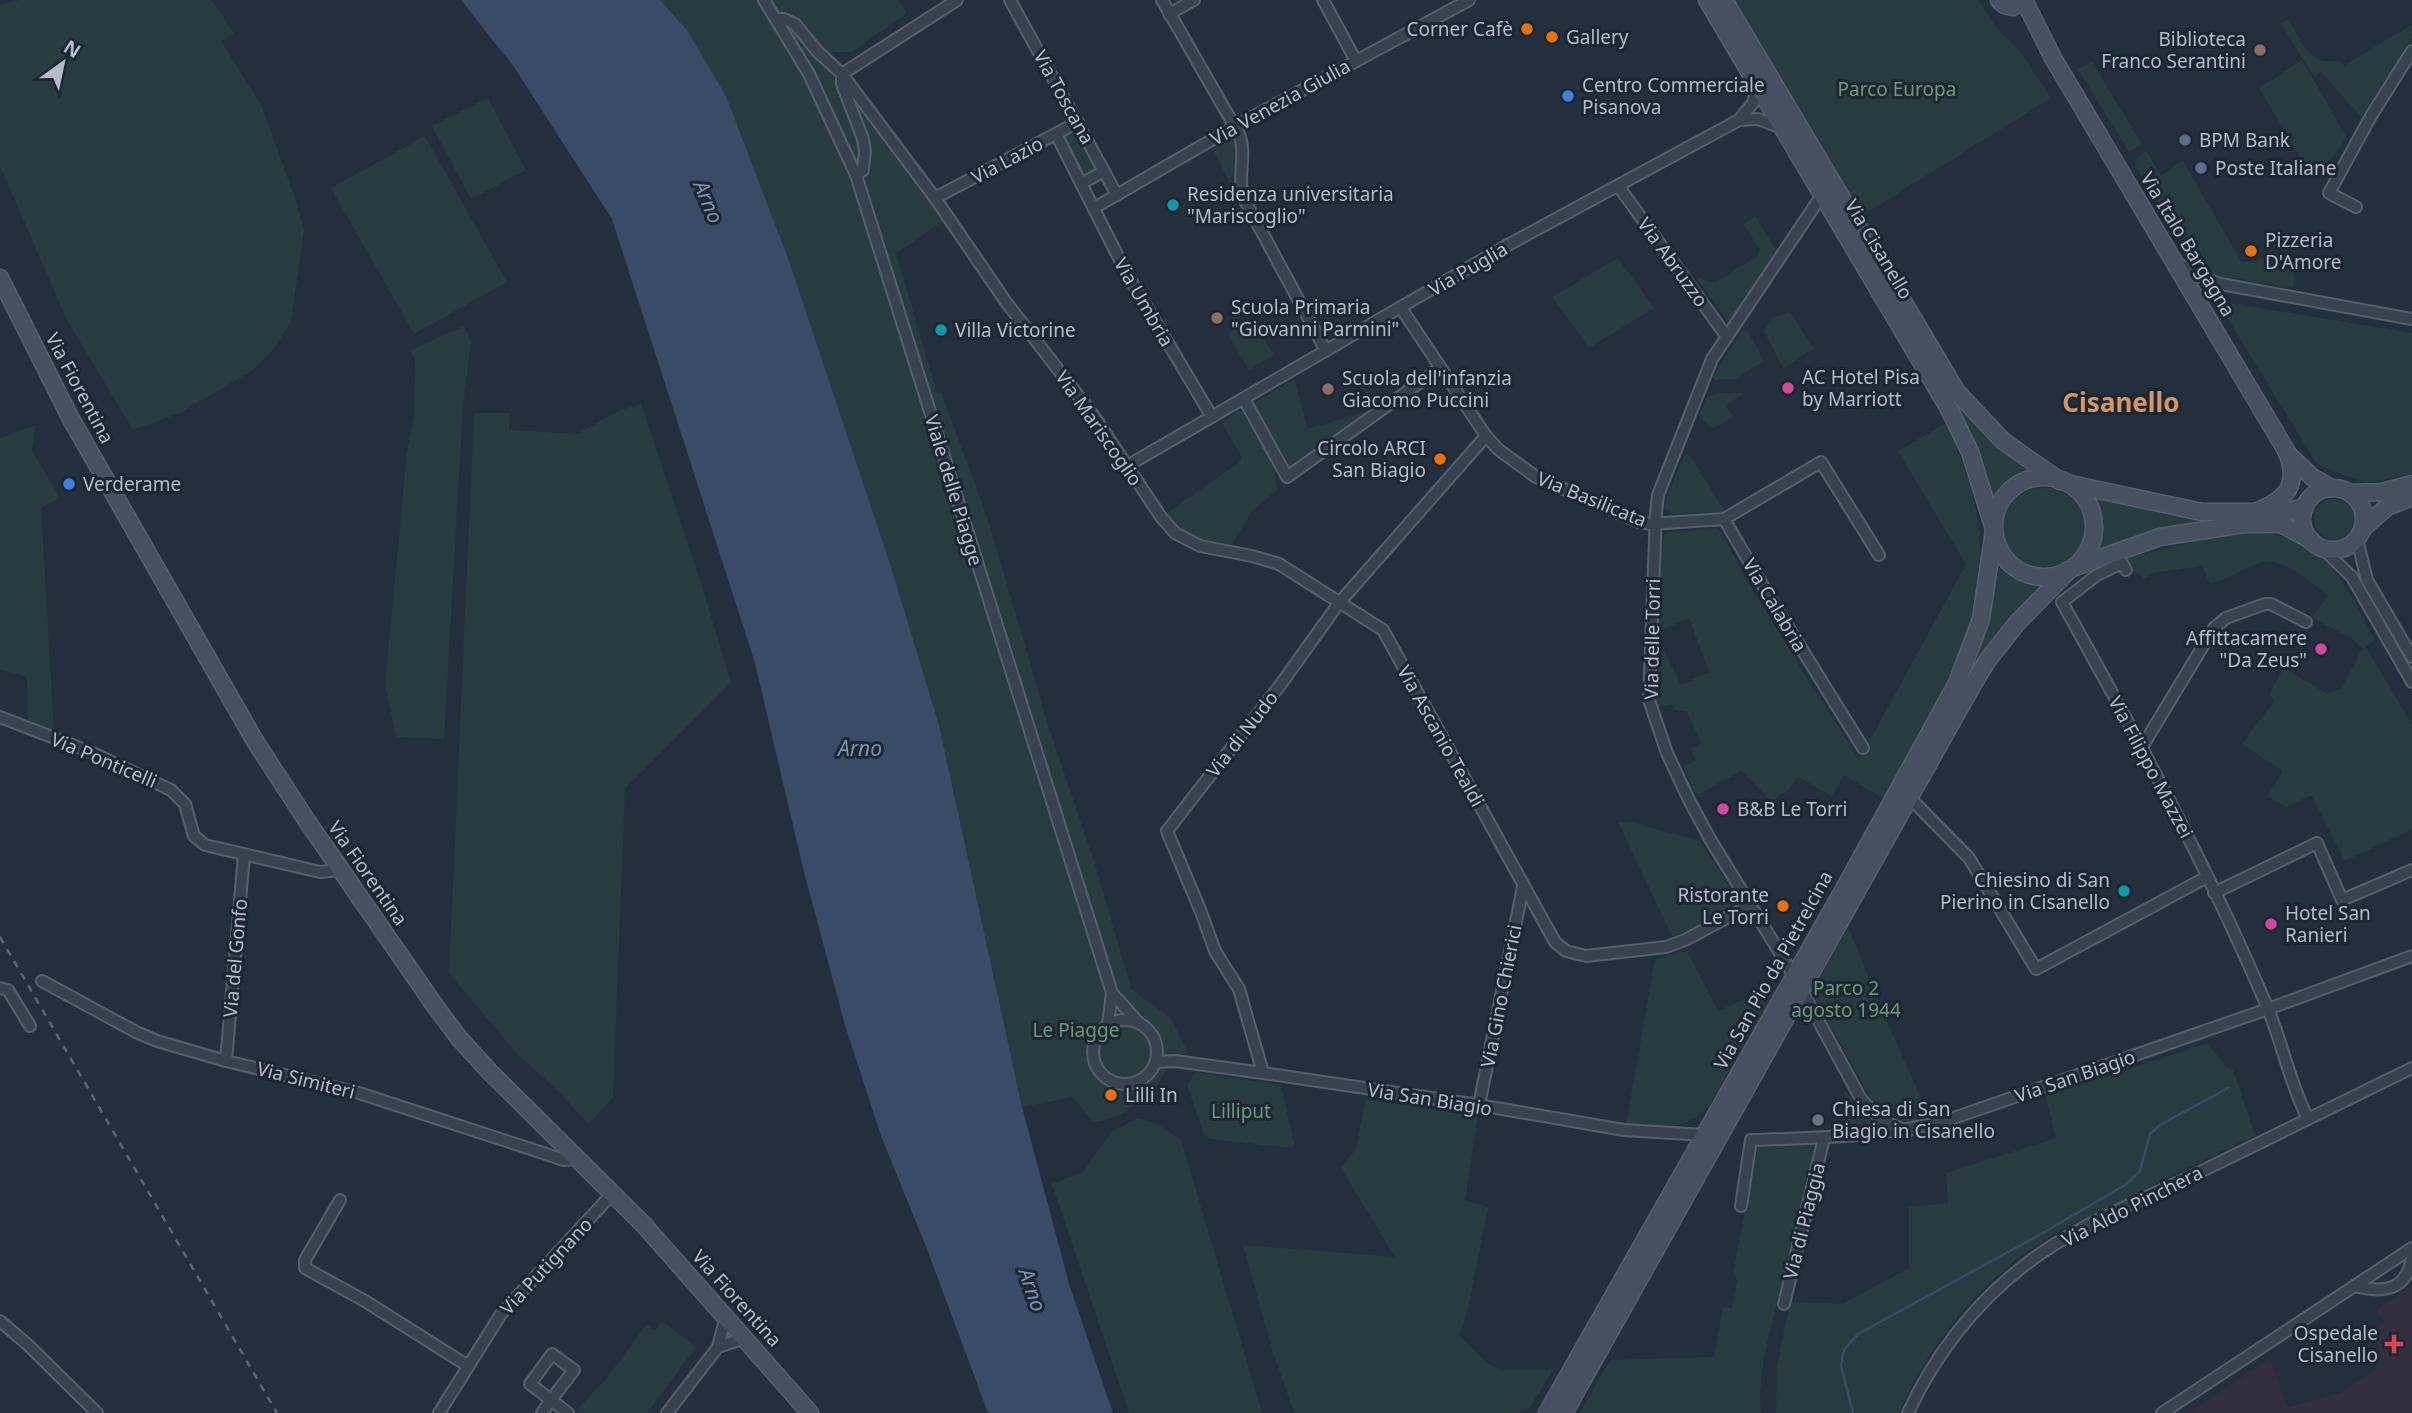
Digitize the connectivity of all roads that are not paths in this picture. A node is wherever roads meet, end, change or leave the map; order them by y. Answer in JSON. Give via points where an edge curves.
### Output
{"nodes":[{"id":1,"x":764,"y":0,"type":"edge"},
{"id":2,"x":957,"y":0,"type":"edge"},
{"id":3,"x":1010,"y":0,"type":"edge"},
{"id":4,"x":1162,"y":0,"type":"edge"},
{"id":5,"x":1194,"y":0,"type":"edge"},
{"id":6,"x":1323,"y":0,"type":"edge"},
{"id":7,"x":1469,"y":0,"type":"edge"},
{"id":8,"x":1707,"y":0,"type":"edge"},
{"id":9,"x":1724,"y":0,"type":"edge"},
{"id":10,"x":2015,"y":2,"type":"edge"},
{"id":11,"x":1169,"y":14,"type":"junction"},
{"id":12,"x":777,"y":19,"type":"junction"},
{"id":13,"x":2412,"y":51,"type":"edge"},
{"id":14,"x":1356,"y":61,"type":"junction"},
{"id":15,"x":842,"y":74,"type":"junction"},
{"id":16,"x":1758,"y":86,"type":"junction"},
{"id":17,"x":1739,"y":120,"type":"junction"},
{"id":18,"x":1078,"y":122,"type":"junction"},
{"id":19,"x":1234,"y":127,"type":"junction"},
{"id":20,"x":1784,"y":130,"type":"junction"},
{"id":21,"x":1056,"y":134,"type":"junction"},
{"id":22,"x":1104,"y":171,"type":"junction"},
{"id":23,"x":856,"y":175,"type":"junction"},
{"id":24,"x":1081,"y":184,"type":"junction"},
{"id":25,"x":1619,"y":187,"type":"junction"},
{"id":26,"x":1117,"y":195,"type":"junction"},
{"id":27,"x":1822,"y":195,"type":"junction"},
{"id":28,"x":935,"y":198,"type":"junction"},
{"id":29,"x":2356,"y":207,"type":"dead end"},
{"id":30,"x":1094,"y":208,"type":"junction"},
{"id":31,"x":2171,"y":257,"type":"junction"},
{"id":32,"x":0,"y":278,"type":"edge"},
{"id":33,"x":2221,"y":284,"type":"junction"},
{"id":34,"x":1401,"y":309,"type":"junction"},
{"id":35,"x":2204,"y":313,"type":"junction"},
{"id":36,"x":2412,"y":319,"type":"edge"},
{"id":37,"x":1727,"y":337,"type":"junction"},
{"id":38,"x":1326,"y":351,"type":"junction"},
{"id":39,"x":1440,"y":368,"type":"junction"},
{"id":40,"x":1244,"y":399,"type":"junction"},
{"id":41,"x":1212,"y":417,"type":"junction"},
{"id":42,"x":1486,"y":436,"type":"junction"},
{"id":43,"x":2288,"y":456,"type":"junction"},
{"id":44,"x":1127,"y":466,"type":"junction"},
{"id":45,"x":2064,"y":482,"type":"junction"},
{"id":46,"x":2412,"y":484,"type":"edge"},
{"id":47,"x":2332,"y":488,"type":"junction"},
{"id":48,"x":2350,"y":493,"type":"junction"},
{"id":49,"x":2412,"y":497,"type":"edge"},
{"id":50,"x":2305,"y":506,"type":"junction"},
{"id":51,"x":2255,"y":512,"type":"junction"},
{"id":52,"x":1724,"y":519,"type":"junction"},
{"id":53,"x":1655,"y":524,"type":"junction"},
{"id":54,"x":1994,"y":530,"type":"junction"},
{"id":55,"x":2360,"y":534,"type":"junction"},
{"id":56,"x":2315,"y":543,"type":"junction"},
{"id":57,"x":1879,"y":555,"type":"dead end"},
{"id":58,"x":2071,"y":569,"type":"junction"},
{"id":59,"x":2126,"y":570,"type":"dead end"},
{"id":60,"x":1339,"y":603,"type":"junction"},
{"id":61,"x":2306,"y":622,"type":"dead end"},
{"id":62,"x":2412,"y":657,"type":"edge"},
{"id":63,"x":2412,"y":682,"type":"edge"},
{"id":64,"x":0,"y":717,"type":"edge"},
{"id":65,"x":2143,"y":747,"type":"junction"},
{"id":66,"x":1863,"y":748,"type":"dead end"},
{"id":67,"x":1910,"y":798,"type":"junction"},
{"id":68,"x":244,"y":855,"type":"junction"},
{"id":69,"x":340,"y":870,"type":"junction"},
{"id":70,"x":2412,"y":870,"type":"edge"},
{"id":71,"x":2207,"y":877,"type":"junction"},
{"id":72,"x":1523,"y":887,"type":"junction"},
{"id":73,"x":2214,"y":894,"type":"junction"},
{"id":74,"x":1751,"y":905,"type":"junction"},
{"id":75,"x":2412,"y":956,"type":"edge"},
{"id":76,"x":1794,"y":976,"type":"junction"},
{"id":77,"x":42,"y":981,"type":"dead end"},
{"id":78,"x":0,"y":988,"type":"edge"},
{"id":79,"x":1802,"y":991,"type":"junction"},
{"id":80,"x":1112,"y":993,"type":"junction"},
{"id":81,"x":2268,"y":1009,"type":"junction"},
{"id":82,"x":1139,"y":1023,"type":"junction"},
{"id":83,"x":1108,"y":1025,"type":"junction"},
{"id":84,"x":30,"y":1026,"type":"dead end"},
{"id":85,"x":226,"y":1061,"type":"junction"},
{"id":86,"x":1156,"y":1062,"type":"junction"},
{"id":87,"x":2412,"y":1068,"type":"edge"},
{"id":88,"x":1263,"y":1073,"type":"junction"},
{"id":89,"x":1479,"y":1105,"type":"junction"},
{"id":90,"x":2308,"y":1119,"type":"junction"},
{"id":91,"x":1908,"y":1131,"type":"junction"},
{"id":92,"x":1705,"y":1135,"type":"junction"},
{"id":93,"x":1824,"y":1138,"type":"junction"},
{"id":94,"x":579,"y":1159,"type":"junction"},
{"id":95,"x":613,"y":1193,"type":"junction"},
{"id":96,"x":340,"y":1200,"type":"dead end"},
{"id":97,"x":1741,"y":1206,"type":"dead end"},
{"id":98,"x":2412,"y":1248,"type":"edge"},
{"id":99,"x":2412,"y":1258,"type":"edge"},
{"id":100,"x":2354,"y":1286,"type":"junction"},
{"id":101,"x":1784,"y":1304,"type":"dead end"},
{"id":102,"x":726,"y":1316,"type":"junction"},
{"id":103,"x":0,"y":1321,"type":"edge"},
{"id":104,"x":745,"y":1338,"type":"junction"},
{"id":105,"x":718,"y":1347,"type":"junction"},
{"id":106,"x":468,"y":1366,"type":"junction"},
{"id":107,"x":97,"y":1413,"type":"edge"},
{"id":108,"x":439,"y":1413,"type":"edge"},
{"id":109,"x":542,"y":1413,"type":"edge"},
{"id":110,"x":568,"y":1413,"type":"edge"},
{"id":111,"x":667,"y":1413,"type":"edge"},
{"id":112,"x":810,"y":1413,"type":"edge"},
{"id":113,"x":1547,"y":1413,"type":"edge"},
{"id":114,"x":1564,"y":1413,"type":"edge"},
{"id":115,"x":1908,"y":1413,"type":"edge"},
{"id":116,"x":2162,"y":1413,"type":"edge"}],
"edges":[{"from":1,"to":12,"type":"street","name":"Viale delle Piagge"},
{"from":2,"to":15,"type":"street"},
{"from":3,"to":18,"type":"street","name":"Via Toscana"},
{"from":4,"to":11,"type":"street"},
{"from":5,"to":11,"type":"street"},
{"from":6,"to":14,"type":"street"},
{"from":7,"to":14,"type":"street","name":"Via Venezia Giulia"},
{"from":8,"to":16,"type":"main road","name":"Via Cisanello"},
{"from":9,"to":45,"type":"main road","name":"Via Cisanello","via":[[1952,385],[1997,436]]},
{"from":10,"to":31,"type":"main road","name":"Via Italo Bargagna"},
{"from":11,"to":19,"type":"street"},
{"from":12,"to":15,"type":"street","name":"Via Mariscoglio","via":[[795,23]]},
{"from":12,"to":23,"type":"street","name":"Viale delle Piagge","via":[[809,74]]},
{"from":13,"to":29,"type":"street","via":[[2329,193]]},
{"from":14,"to":19,"type":"street","name":"Via Venezia Giulia"},
{"from":15,"to":23,"type":"street","via":[[865,152],[863,170]]},
{"from":15,"to":28,"type":"street","name":"Via Mariscoglio"},
{"from":16,"to":17,"type":"street","name":"Via Puglia","via":[[1753,103]]},
{"from":16,"to":20,"type":"main road","name":"Via Cisanello"},
{"from":17,"to":20,"type":"street","via":[[1758,119]]},
{"from":17,"to":25,"type":"street","name":"Via Puglia"},
{"from":18,"to":21,"type":"street","name":"Via Lazio"},
{"from":18,"to":22,"type":"street","name":"Via Toscana"},
{"from":19,"to":26,"type":"street","name":"Via Venezia Giulia"},
{"from":19,"to":38,"type":"street","via":[[1243,146],[1242,197]]},
{"from":20,"to":27,"type":"main road","name":"Via Cisanello"},
{"from":21,"to":24,"type":"street","name":"Via Umbria"},
{"from":21,"to":28,"type":"street","name":"Via Lazio"},
{"from":22,"to":24,"type":"street"},
{"from":22,"to":26,"type":"street","name":"Via Toscana"},
{"from":23,"to":80,"type":"street","name":"Viale delle Piagge"},
{"from":24,"to":30,"type":"street","name":"Via Umbria"},
{"from":25,"to":34,"type":"street","name":"Via Puglia","via":[[1506,246]]},
{"from":25,"to":37,"type":"street","name":"Via Abruzzo"},
{"from":26,"to":30,"type":"street","name":"Via Venezia Giulia"},
{"from":27,"to":37,"type":"street","name":"Via delle Torri"},
{"from":27,"to":54,"type":"main road","name":"Via Cisanello","via":[[1949,409],[1970,452]]},
{"from":28,"to":44,"type":"street","name":"Via Mariscoglio"},
{"from":30,"to":41,"type":"street","name":"Via Umbria","via":[[1141,299]]},
{"from":31,"to":33,"type":"street","via":[[2191,272]]},
{"from":31,"to":35,"type":"main road","name":"Via Italo Bargagna"},
{"from":32,"to":69,"type":"main road","name":"Via Fiorentina","via":[[71,419],[189,627],[255,741]]},
{"from":33,"to":35,"type":"street","via":[[2201,289]]},
{"from":33,"to":36,"type":"street"},
{"from":34,"to":38,"type":"street","name":"Via Puglia"},
{"from":34,"to":39,"type":"street","name":"Via Basilicata"},
{"from":35,"to":43,"type":"main road","name":"Via Italo Bargagna"},
{"from":37,"to":53,"type":"street","name":"Via delle Torri","via":[[1707,371],[1675,448],[1656,502]]},
{"from":38,"to":40,"type":"street","name":"Via Puglia"},
{"from":39,"to":40,"type":"street","via":[[1287,477]]},
{"from":39,"to":42,"type":"street","name":"Via Basilicata"},
{"from":40,"to":41,"type":"street","name":"Via Puglia"},
{"from":41,"to":44,"type":"street","name":"Via Puglia"},
{"from":42,"to":53,"type":"street","name":"Via Basilicata","via":[[1536,477],[1629,518]]},
{"from":42,"to":60,"type":"street","name":"Via di Nudo"},
{"from":43,"to":47,"type":"main road","name":"Via Italo Bargagna"},
{"from":43,"to":50,"type":"main road","name":"Via Italo Bargagna","via":[[2302,484]]},
{"from":43,"to":51,"type":"main road","via":[[2291,477],[2284,496]]},
{"from":44,"to":60,"type":"street","name":"Via Mariscoglio","via":[[1178,536],[1200,546],[1279,564]]},
{"from":45,"to":51,"type":"main road","via":[[2194,511]]},
{"from":45,"to":54,"type":"main road","via":[[2040,478],[2016,486],[2000,504]]},
{"from":45,"to":58,"type":"main road","via":[[2087,503],[2094,525],[2087,552]]},
{"from":46,"to":48,"type":"main road","via":[[2382,492]]},
{"from":47,"to":48,"type":"main road"},
{"from":47,"to":50,"type":"main road","via":[[2318,492]]},
{"from":48,"to":55,"type":"main road","via":[[2362,508]]},
{"from":49,"to":55,"type":"main road","via":[[2387,507]]},
{"from":50,"to":51,"type":"main road"},
{"from":50,"to":56,"type":"main road","via":[[2303,524]]},
{"from":52,"to":53,"type":"street"},
{"from":52,"to":57,"type":"street","via":[[1821,462]]},
{"from":52,"to":66,"type":"street","name":"Via Calabria"},
{"from":53,"to":74,"type":"street","name":"Via delle Torri","via":[[1649,705],[1689,800]]},
{"from":54,"to":58,"type":"main road","via":[[2004,557],[2019,570],[2045,577]]},
{"from":54,"to":76,"type":"main road","name":"Via San Pio da Pietrelcina","via":[[1981,619],[1962,672]]},
{"from":55,"to":56,"type":"main road","via":[[2337,550]]},
{"from":55,"to":62,"type":"street","via":[[2367,580]]},
{"from":56,"to":58,"type":"main road","via":[[2281,524],[2241,524],[2160,537]]},
{"from":56,"to":63,"type":"street","via":[[2352,577]]},
{"from":58,"to":67,"type":"main road","name":"Via San Pio da Pietrelcina","via":[[1993,652]]},
{"from":59,"to":65,"type":"street","name":"Via Filippo Mazzei","via":[[2122,563],[2097,575],[2062,602]]},
{"from":60,"to":72,"type":"street","name":"Via Ascanio Tealdi","via":[[1385,634]]},
{"from":60,"to":88,"type":"street","name":"Via di Nudo","via":[[1167,831],[1215,951],[1239,989]]},
{"from":61,"to":65,"type":"street","via":[[2271,604],[2221,621]]},
{"from":64,"to":68,"type":"street","name":"Via Ponticelli","via":[[161,784],[185,804],[196,839]]},
{"from":65,"to":71,"type":"street","name":"Via Filippo Mazzei"},
{"from":67,"to":71,"type":"street","via":[[1969,858],[2036,969]]},
{"from":67,"to":79,"type":"main road","name":"Via San Pio da Pietrelcina"},
{"from":68,"to":69,"type":"street","name":"Via Ponticelli","via":[[320,872]]},
{"from":68,"to":85,"type":"street","name":"Via del Gonfo"},
{"from":69,"to":94,"type":"main road","name":"Via Fiorentina","via":[[459,1038]]},
{"from":70,"to":73,"type":"street","via":[[2342,900],[2317,844]]},
{"from":71,"to":73,"type":"street","name":"Via Filippo Mazzei"},
{"from":72,"to":74,"type":"street","name":"Via Ascanio Tealdi","via":[[1555,942],[1566,951],[1586,956],[1676,944]]},
{"from":72,"to":89,"type":"street","name":"Via Gino Chierici"},
{"from":73,"to":81,"type":"street","name":"Via Filippo Mazzei"},
{"from":74,"to":76,"type":"street","name":"Via delle Torri"},
{"from":75,"to":81,"type":"street","name":"Via San Biagio"},
{"from":76,"to":79,"type":"street","name":"Via delle Torri"},
{"from":76,"to":92,"type":"main road","name":"Via San Pio da Pietrelcina"},
{"from":77,"to":85,"type":"street","name":"Via Simiteri","via":[[136,1032]]},
{"from":78,"to":84,"type":"street","via":[[8,990]]},
{"from":79,"to":91,"type":"street","name":"Via delle Torri","via":[[1865,1105],[1882,1121]]},
{"from":79,"to":114,"type":"main road","name":"Via San Pio da Pietrelcina"},
{"from":80,"to":82,"type":"street","name":"Viale delle Piagge"},
{"from":80,"to":83,"type":"street","name":"Viale delle Piagge"},
{"from":81,"to":90,"type":"street","name":"Via Filippo Mazzei"},
{"from":81,"to":91,"type":"street","name":"Via San Biagio"},
{"from":82,"to":83,"type":"street","via":[[1122,1020]]},
{"from":82,"to":86,"type":"street","via":[[1154,1039]]},
{"from":83,"to":86,"type":"street","via":[[1098,1034],[1093,1053],[1106,1079],[1133,1084],[1148,1076]]},
{"from":85,"to":94,"type":"street","name":"Via Simiteri","via":[[359,1093],[554,1157]]},
{"from":86,"to":88,"type":"street","name":"Via San Biagio"},
{"from":87,"to":90,"type":"street","name":"Via Aldo Pinchera"},
{"from":88,"to":89,"type":"street","name":"Via San Biagio"},
{"from":89,"to":92,"type":"street","name":"Via San Biagio","via":[[1597,1126]]},
{"from":90,"to":115,"type":"street","name":"Via Aldo Pinchera","via":[[2085,1228],[2024,1265],[1954,1335]]},
{"from":91,"to":93,"type":"street","name":"Via San Biagio"},
{"from":92,"to":113,"type":"main road","name":"Via San Pio da Pietrelcina"},
{"from":93,"to":97,"type":"street","name":"Via San Biagio","via":[[1751,1140]]},
{"from":93,"to":101,"type":"street","name":"Via di Piaggia"},
{"from":94,"to":95,"type":"main road","name":"Via Fiorentina"},
{"from":95,"to":102,"type":"main road","name":"Via Fiorentina"},
{"from":95,"to":106,"type":"street","name":"Via Putignano","via":[[508,1305]]},
{"from":96,"to":106,"type":"street","via":[[305,1268]]},
{"from":98,"to":100,"type":"street"},
{"from":99,"to":100,"type":"street","via":[[2407,1276],[2390,1288]]},
{"from":100,"to":116,"type":"street"},
{"from":102,"to":104,"type":"main road","name":"Via Fiorentina"},
{"from":102,"to":105,"type":"street"},
{"from":103,"to":107,"type":"street"},
{"from":104,"to":105,"type":"street"},
{"from":104,"to":112,"type":"main road","name":"Via Fiorentina"},
{"from":105,"to":111,"type":"street"},
{"from":106,"to":108,"type":"street","name":"Via Putignano"},
{"from":109,"to":110,"type":"street","via":[[551,1400]]}]}
